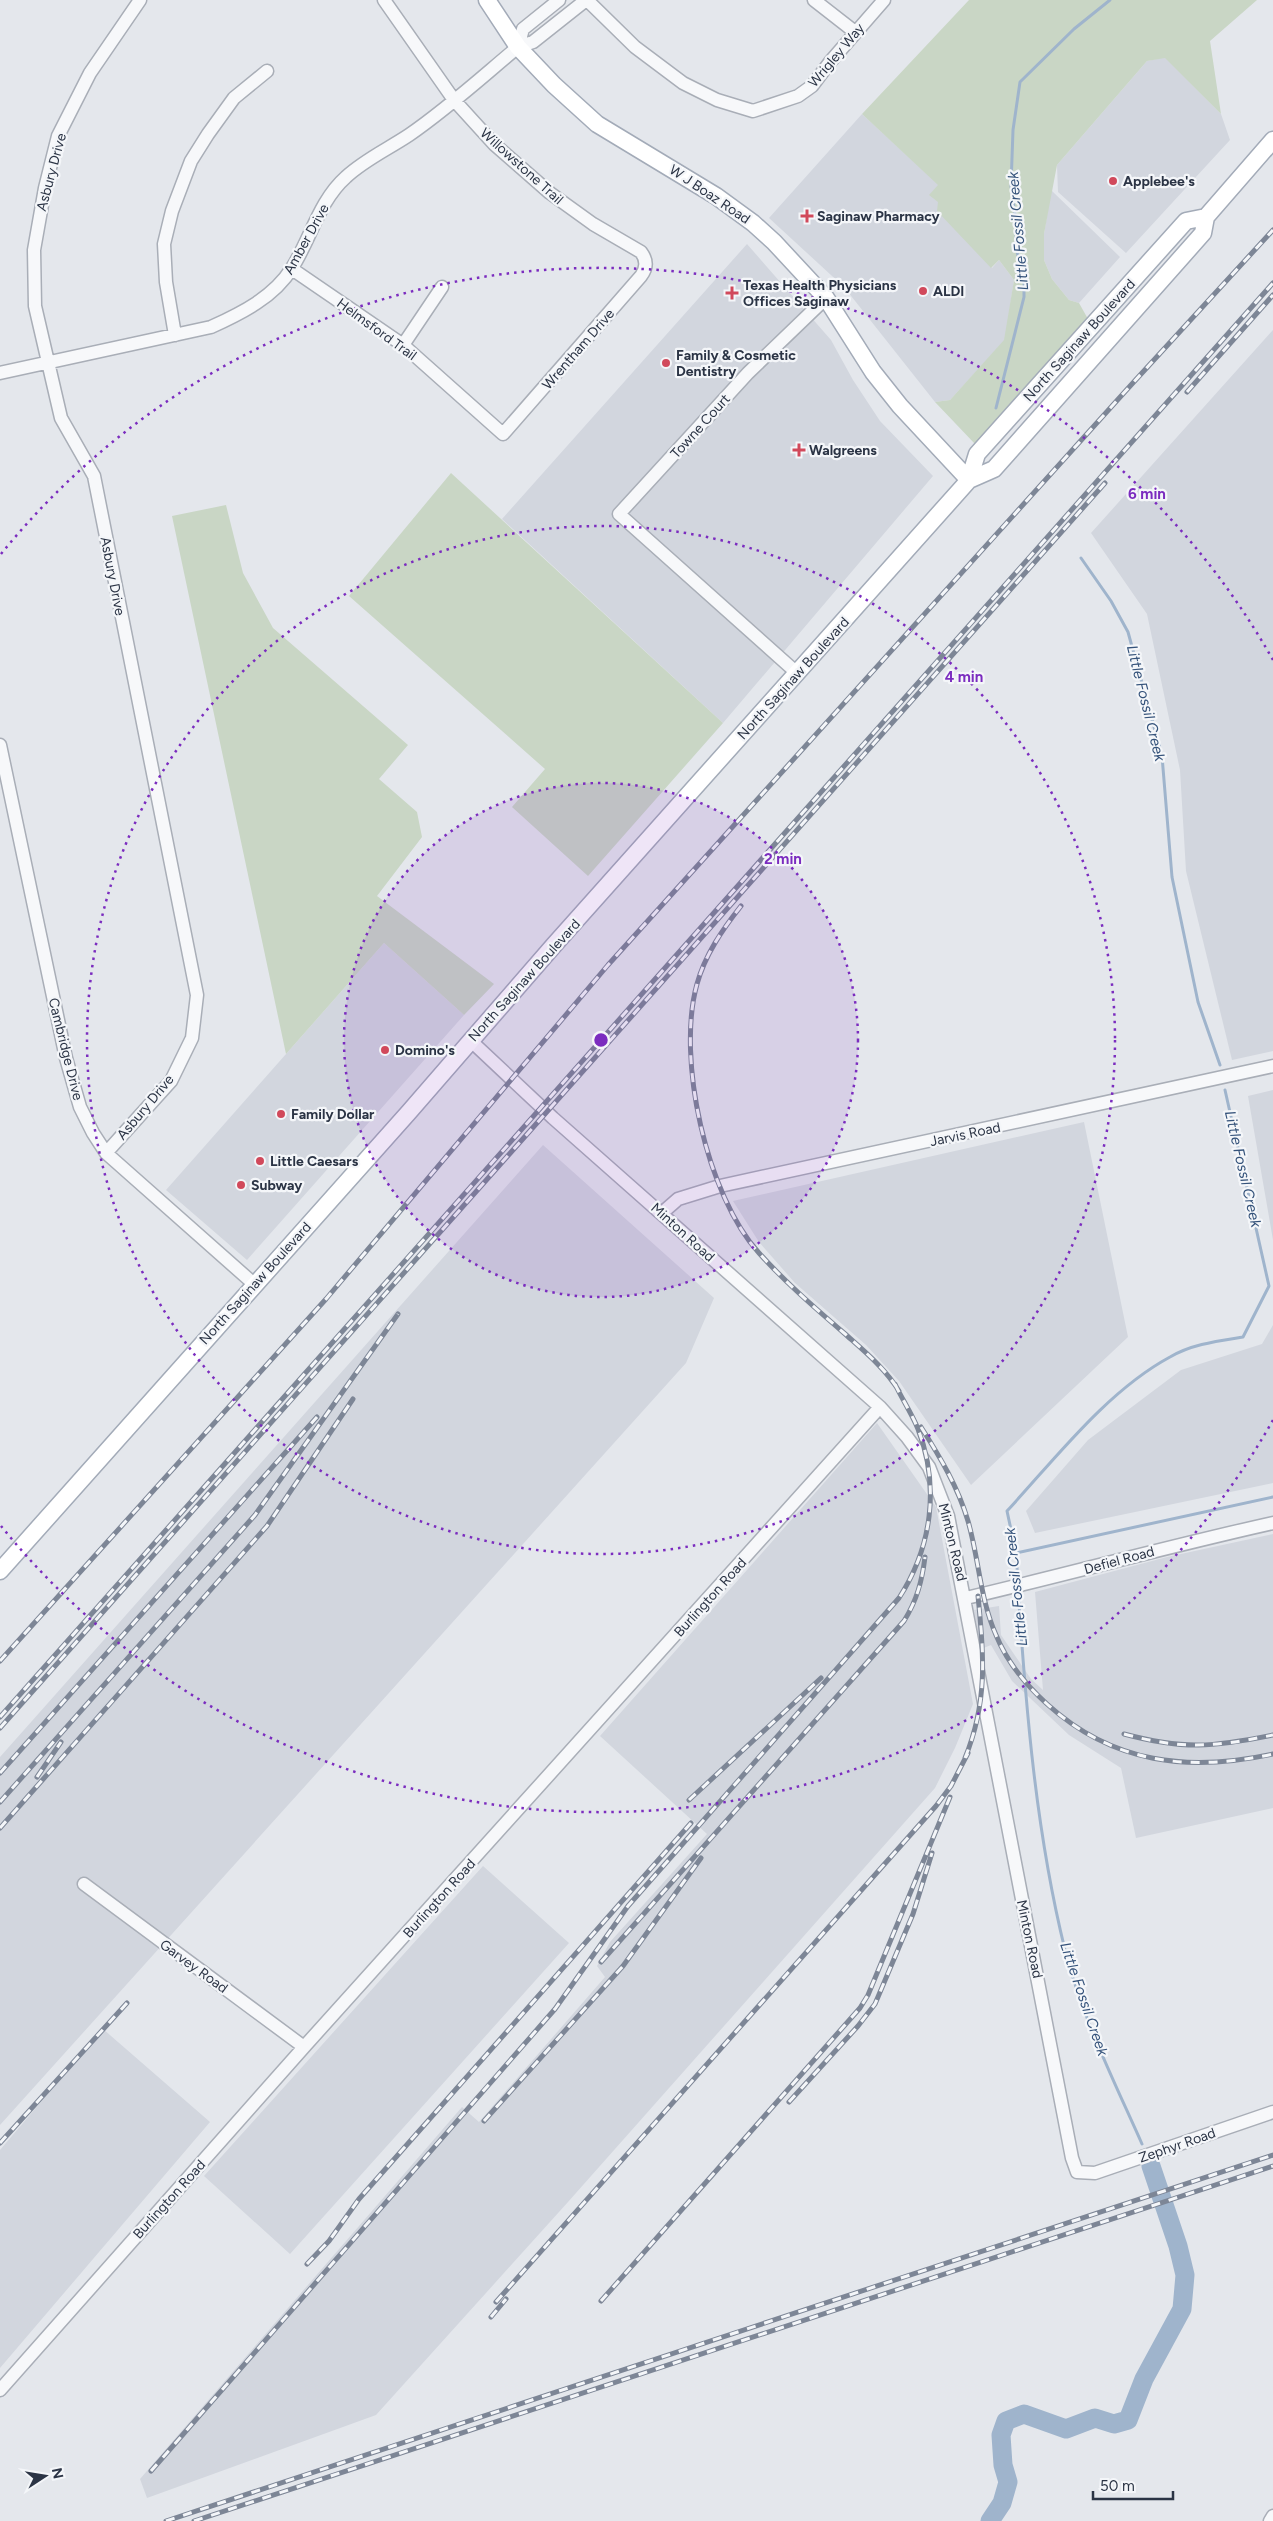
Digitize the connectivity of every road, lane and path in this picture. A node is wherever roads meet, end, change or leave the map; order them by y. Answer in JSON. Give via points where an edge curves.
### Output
{"nodes":[{"id":1,"x":140,"y":0,"type":"edge"},
{"id":2,"x":384,"y":0,"type":"edge"},
{"id":3,"x":487,"y":0,"type":"edge"},
{"id":4,"x":560,"y":0,"type":"edge"},
{"id":5,"x":586,"y":0,"type":"edge"},
{"id":6,"x":814,"y":0,"type":"edge"},
{"id":7,"x":884,"y":0,"type":"edge"},
{"id":8,"x":855,"y":32,"type":"junction"},
{"id":9,"x":518,"y":47,"type":"junction"},
{"id":10,"x":267,"y":72,"type":"dead end"},
{"id":11,"x":454,"y":100,"type":"junction"},
{"id":12,"x":1273,"y":140,"type":"edge"},
{"id":13,"x":1206,"y":217,"type":"junction"},
{"id":14,"x":645,"y":260,"type":"joint"},
{"id":15,"x":292,"y":268,"type":"junction"},
{"id":16,"x":442,"y":287,"type":"dead end"},
{"id":17,"x":826,"y":298,"type":"junction"},
{"id":18,"x":175,"y":335,"type":"junction"},
{"id":19,"x":403,"y":345,"type":"junction"},
{"id":20,"x":46,"y":363,"type":"junction"},
{"id":21,"x":0,"y":373,"type":"edge"},
{"id":22,"x":503,"y":434,"type":"joint"},
{"id":23,"x":969,"y":480,"type":"junction"},
{"id":24,"x":797,"y":673,"type":"junction"},
{"id":25,"x":0,"y":746,"type":"edge"},
{"id":26,"x":470,"y":1040,"type":"junction"},
{"id":27,"x":1273,"y":1066,"type":"edge"},
{"id":28,"x":106,"y":1153,"type":"junction"},
{"id":29,"x":662,"y":1213,"type":"junction"},
{"id":30,"x":254,"y":1284,"type":"junction"},
{"id":31,"x":880,"y":1407,"type":"junction"},
{"id":32,"x":1273,"y":1523,"type":"edge"},
{"id":33,"x":0,"y":1571,"type":"edge"},
{"id":34,"x":966,"y":1598,"type":"junction"},
{"id":35,"x":84,"y":1884,"type":"dead end"},
{"id":36,"x":304,"y":2047,"type":"junction"},
{"id":37,"x":1273,"y":2112,"type":"edge"},
{"id":38,"x":1081,"y":2173,"type":"joint"},
{"id":39,"x":0,"y":2390,"type":"edge"},
{"id":40,"x":1273,"y":2516,"type":"edge"},
{"id":41,"x":1270,"y":2521,"type":"edge"}],
"edges":[{"from":1,"to":20,"type":"street","name":"Asbury Drive","via":[[90,73],[58,136],[34,250],[35,306]]},
{"from":2,"to":11,"type":"street","name":"Willowstone Trail"},
{"from":3,"to":9,"type":"main road","name":"W J Boaz Road"},
{"from":4,"to":9,"type":"street","via":[[523,29]]},
{"from":5,"to":8,"type":"street","name":"Wrigley Way","via":[[635,47],[683,83],[717,100],[753,111],[798,96],[812,86]]},
{"from":5,"to":9,"type":"street","via":[[533,42]]},
{"from":6,"to":8,"type":"street"},
{"from":7,"to":8,"type":"street","name":"Wrigley Way"},
{"from":9,"to":11,"type":"street","name":"Amber Drive"},
{"from":9,"to":17,"type":"main road","name":"W J Boaz Road","via":[[597,124],[716,196],[753,223]]},
{"from":10,"to":18,"type":"street","via":[[234,98],[208,134],[192,161],[172,211],[164,244],[166,282]]},
{"from":11,"to":14,"type":"street","name":"Willowstone Trail","via":[[494,144],[550,193],[593,224],[637,249]]},
{"from":11,"to":15,"type":"street","name":"Amber Drive","via":[[410,135],[345,177],[326,200]]},
{"from":12,"to":13,"type":"main road","name":"North Saginaw Boulevard"},
{"from":13,"to":23,"type":"main road","name":"North Saginaw Boulevard","via":[[1203,233],[994,469]]},
{"from":13,"to":23,"type":"main road","name":"North Saginaw Boulevard","via":[[1186,221],[1118,296],[977,454]]},
{"from":14,"to":22,"type":"street","name":"Wrentham Drive","via":[[641,276]]},
{"from":15,"to":18,"type":"street","name":"Amber Drive","via":[[275,289],[237,315],[211,327]]},
{"from":15,"to":19,"type":"street","name":"Helmsford Trail"},
{"from":16,"to":19,"type":"street"},
{"from":17,"to":23,"type":"main road","name":"W J Boaz Road","via":[[873,372],[926,437]]},
{"from":17,"to":24,"type":"street","name":"Towne Court","via":[[748,373],[619,514]]},
{"from":18,"to":20,"type":"street","name":"Amber Drive"},
{"from":19,"to":22,"type":"street","name":"Helmsford Trail"},
{"from":20,"to":21,"type":"street","name":"Amber Drive"},
{"from":20,"to":28,"type":"street","name":"Asbury Drive","via":[[61,418],[94,476],[198,995],[192,1038],[171,1081]]},
{"from":23,"to":24,"type":"main road","name":"North Saginaw Boulevard"},
{"from":24,"to":26,"type":"main road","name":"North Saginaw Boulevard"},
{"from":25,"to":28,"type":"street","name":"Cambridge Drive","via":[[70,1078],[86,1121]]},
{"from":26,"to":29,"type":"street","name":"Minton Road"},
{"from":26,"to":30,"type":"main road","name":"North Saginaw Boulevard"},
{"from":27,"to":29,"type":"street","name":"Jarvis Road","via":[[720,1186],[678,1199]]},
{"from":28,"to":30,"type":"street","name":"Cambridge Drive"},
{"from":29,"to":31,"type":"street","name":"Minton Road"},
{"from":30,"to":33,"type":"main road","name":"North Saginaw Boulevard"},
{"from":31,"to":34,"type":"street","name":"Minton Road","via":[[908,1437],[929,1467],[939,1489]]},
{"from":31,"to":36,"type":"street","name":"Burlington Road"},
{"from":32,"to":34,"type":"street","name":"Defiel Road"},
{"from":34,"to":38,"type":"street","name":"Minton Road","via":[[1072,2158],[1077,2172]]},
{"from":35,"to":36,"type":"street","name":"Garvey Road"},
{"from":36,"to":39,"type":"street","name":"Burlington Road"},
{"from":37,"to":38,"type":"street","name":"Zephyr Road","via":[[1094,2173]]},
{"from":40,"to":41,"type":"street"}]}
